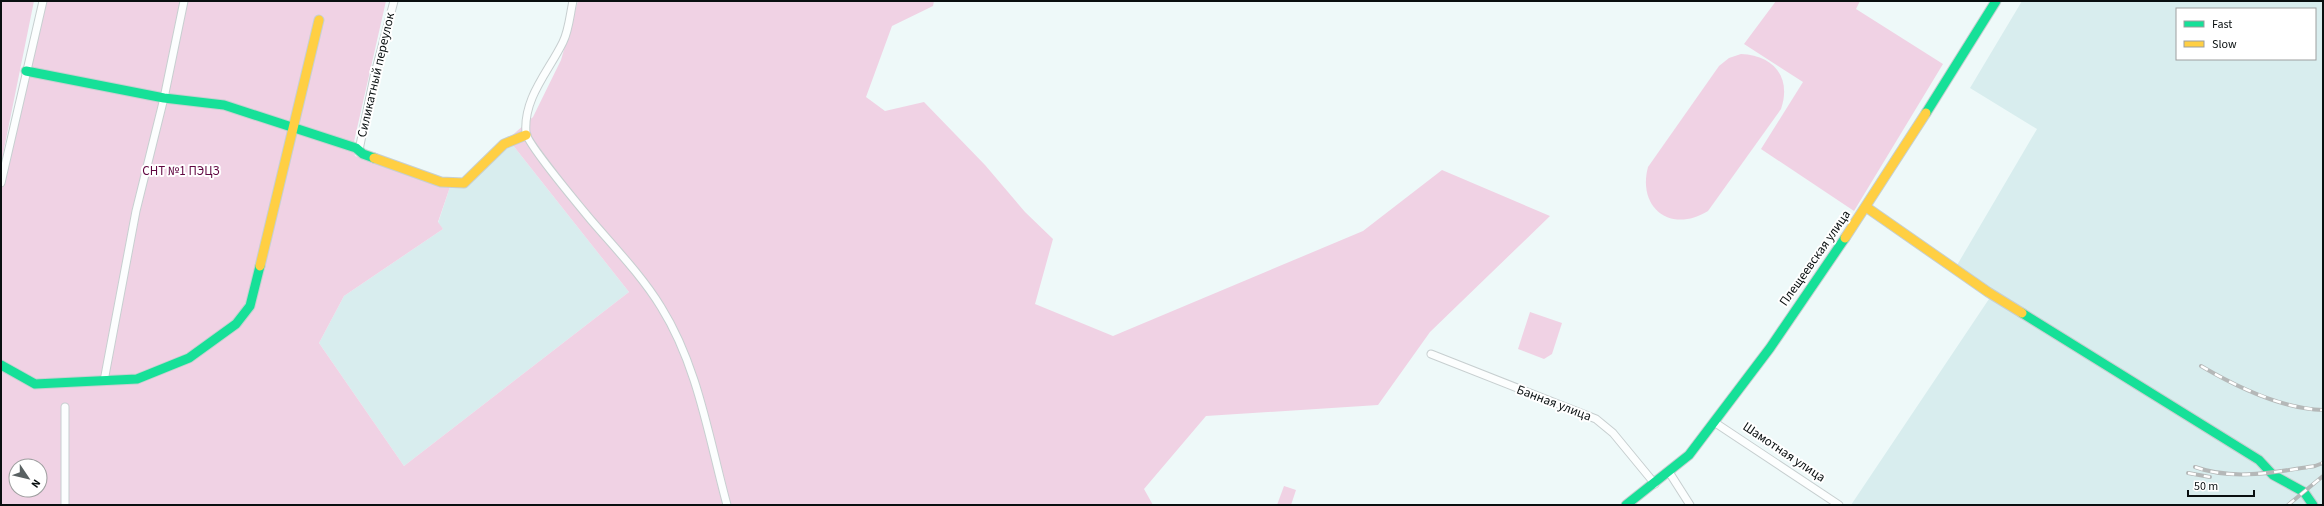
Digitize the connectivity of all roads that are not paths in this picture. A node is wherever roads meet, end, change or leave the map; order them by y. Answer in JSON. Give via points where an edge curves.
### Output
{"nodes":[{"id":1,"x":43,"y":1,"type":"edge"},
{"id":2,"x":184,"y":1,"type":"edge"},
{"id":3,"x":394,"y":1,"type":"edge"},
{"id":4,"x":573,"y":1,"type":"edge"},
{"id":5,"x":1996,"y":1,"type":"edge"},
{"id":6,"x":318,"y":20,"type":"dead end"},
{"id":7,"x":26,"y":71,"type":"junction"},
{"id":8,"x":164,"y":98,"type":"junction"},
{"id":9,"x":291,"y":128,"type":"junction"},
{"id":10,"x":526,"y":135,"type":"junction"},
{"id":11,"x":359,"y":150,"type":"junction"},
{"id":12,"x":1,"y":183,"type":"edge"},
{"id":13,"x":1866,"y":207,"type":"junction"},
{"id":14,"x":1431,"y":354,"type":"dead end"},
{"id":15,"x":1,"y":365,"type":"edge"},
{"id":16,"x":104,"y":381,"type":"junction"},
{"id":17,"x":65,"y":407,"type":"dead end"},
{"id":18,"x":1714,"y":422,"type":"junction"},
{"id":19,"x":1669,"y":472,"type":"junction"},
{"id":20,"x":1655,"y":484,"type":"junction"},
{"id":21,"x":65,"y":505,"type":"edge"},
{"id":22,"x":727,"y":505,"type":"edge"},
{"id":23,"x":1626,"y":505,"type":"edge"},
{"id":24,"x":1690,"y":505,"type":"edge"},
{"id":25,"x":1840,"y":505,"type":"edge"},
{"id":26,"x":2313,"y":505,"type":"edge"}],
"edges":[{"from":1,"to":7,"type":"street"},
{"from":2,"to":8,"type":"street"},
{"from":3,"to":11,"type":"street","name":"Силикатный переулок","via":[[374,77]]},
{"from":4,"to":10,"type":"street","via":[[564,41],[533,95],[526,114]]},
{"from":5,"to":13,"type":"street","name":"Плещеевская улица"},
{"from":6,"to":9,"type":"street"},
{"from":7,"to":8,"type":"street"},
{"from":7,"to":12,"type":"street"},
{"from":8,"to":9,"type":"street","via":[[224,105]]},
{"from":8,"to":16,"type":"street","via":[[136,212]]},
{"from":9,"to":11,"type":"street"},
{"from":9,"to":16,"type":"street","via":[[250,306],[236,324],[189,358],[137,379]]},
{"from":10,"to":11,"type":"street","via":[[504,144],[464,183],[441,182],[363,154]]},
{"from":10,"to":22,"type":"street","via":[[576,202],[631,266],[661,307],[685,357],[699,397]]},
{"from":13,"to":18,"type":"street","name":"Плещеевская улица","via":[[1770,348]]},
{"from":13,"to":26,"type":"street","via":[[1988,292],[2259,460],[2272,474],[2304,492]]},
{"from":14,"to":20,"type":"street","name":"Банная улица","via":[[1596,419],[1613,433]]},
{"from":15,"to":16,"type":"street","via":[[35,384]]},
{"from":17,"to":21,"type":"street"},
{"from":18,"to":19,"type":"street","name":"Плещеевская улица","via":[[1689,454]]},
{"from":18,"to":25,"type":"street","name":"Шамотная улица"},
{"from":19,"to":20,"type":"street","name":"Плещеевская улица"},
{"from":19,"to":24,"type":"street"},
{"from":20,"to":23,"type":"street","name":"Плещеевская улица"}]}
